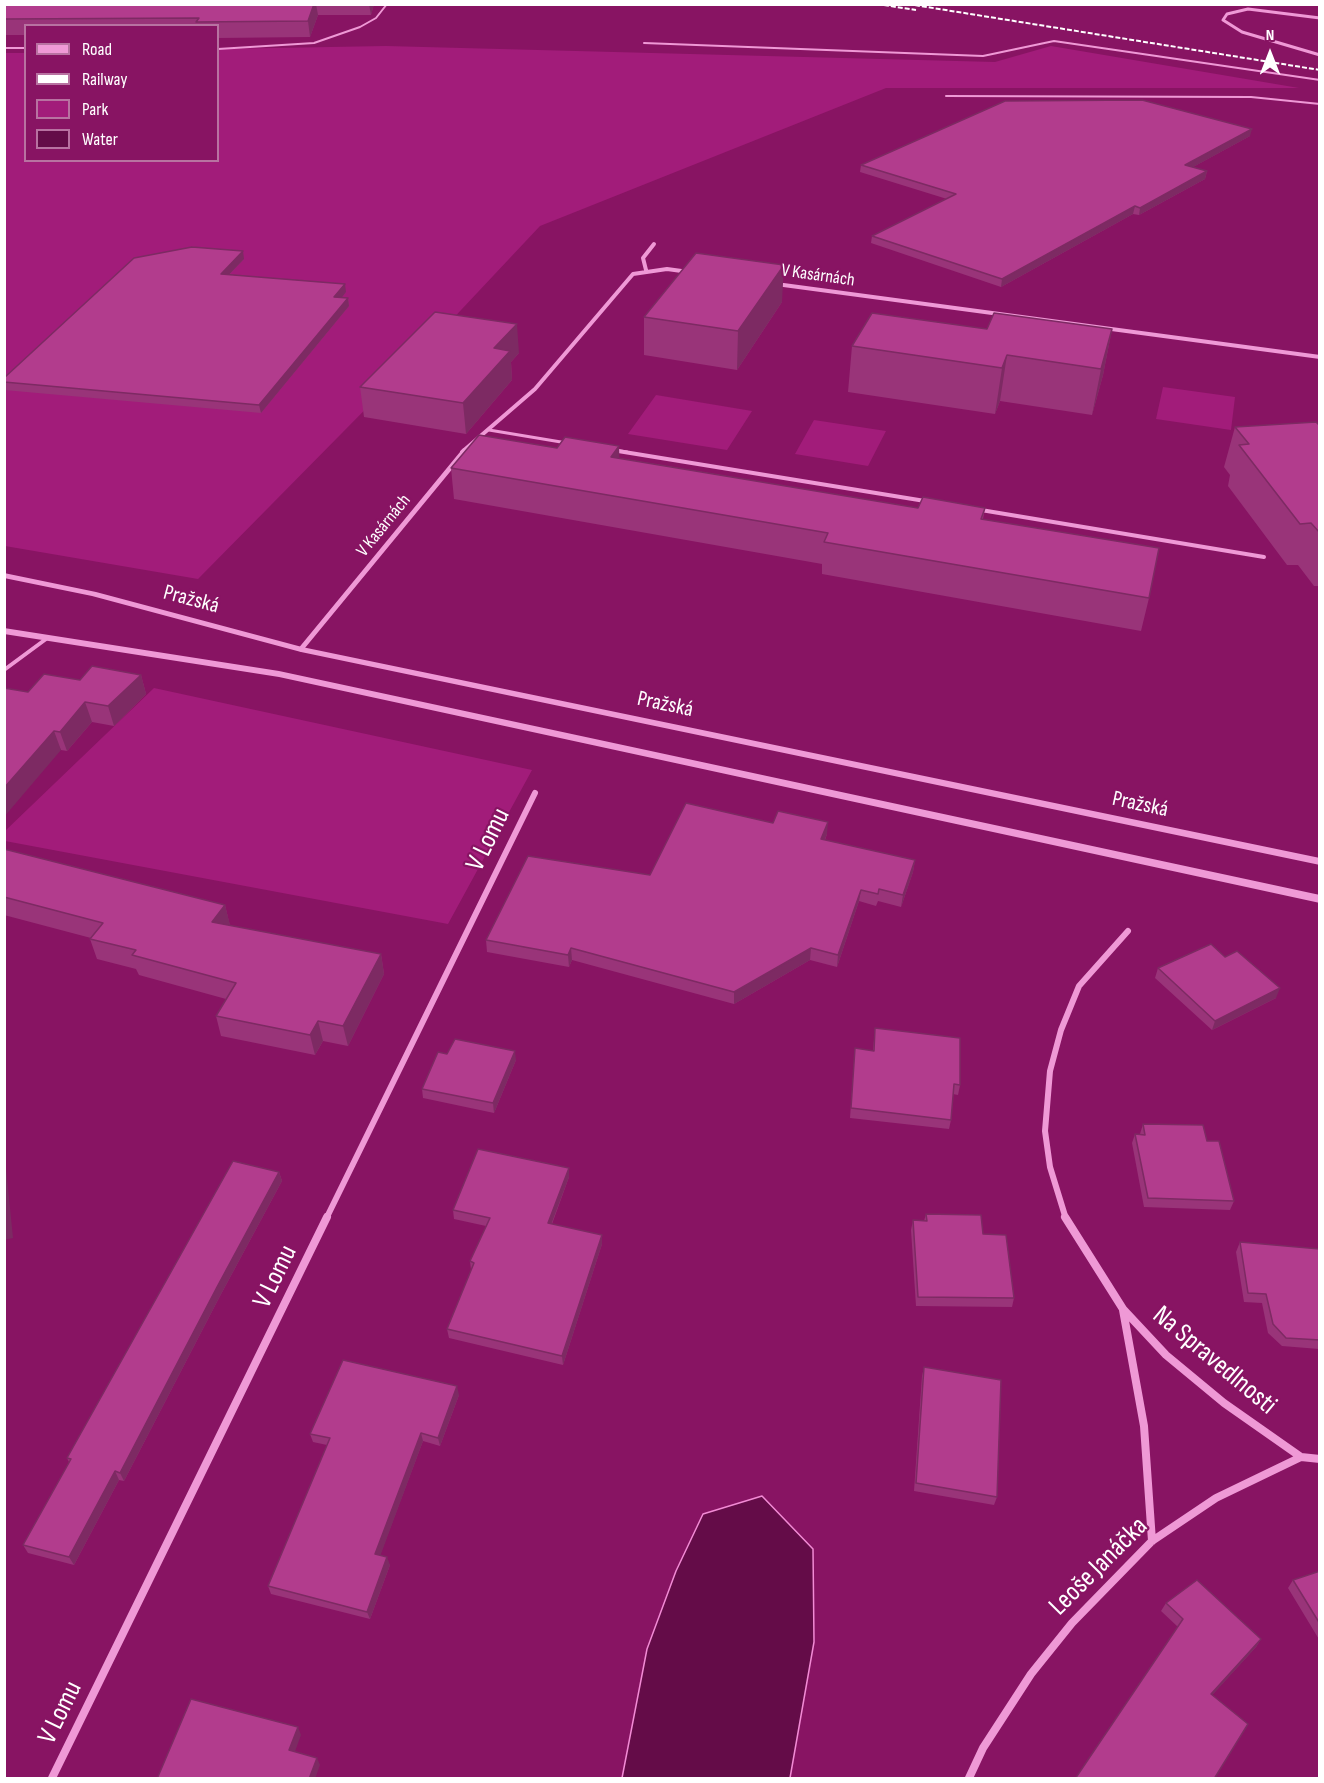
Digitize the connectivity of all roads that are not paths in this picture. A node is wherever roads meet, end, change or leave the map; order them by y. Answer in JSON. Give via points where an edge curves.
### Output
{"nodes":[{"id":1,"x":387,"y":4,"type":"edge"},
{"id":2,"x":1320,"y":18,"type":"edge"},
{"id":3,"x":644,"y":43,"type":"dead end"},
{"id":4,"x":4,"y":48,"type":"edge"},
{"id":5,"x":24,"y":48,"type":"edge"},
{"id":6,"x":219,"y":49,"type":"edge"},
{"id":7,"x":1320,"y":55,"type":"edge"},
{"id":8,"x":1320,"y":80,"type":"edge"},
{"id":9,"x":946,"y":96,"type":"dead end"},
{"id":10,"x":1320,"y":104,"type":"edge"},
{"id":11,"x":654,"y":244,"type":"dead end"},
{"id":12,"x":645,"y":270,"type":"junction"},
{"id":13,"x":690,"y":272,"type":"edge"},
{"id":14,"x":771,"y":283,"type":"edge"},
{"id":15,"x":1320,"y":357,"type":"edge"},
{"id":16,"x":489,"y":430,"type":"junction"},
{"id":17,"x":573,"y":444,"type":"edge"},
{"id":18,"x":607,"y":449,"type":"edge"},
{"id":19,"x":930,"y":502,"type":"edge"},
{"id":20,"x":977,"y":510,"type":"edge"},
{"id":21,"x":1264,"y":557,"type":"dead end"},
{"id":22,"x":4,"y":575,"type":"edge"},
{"id":23,"x":4,"y":631,"type":"edge"},
{"id":24,"x":46,"y":639,"type":"junction"},
{"id":25,"x":301,"y":649,"type":"junction"},
{"id":26,"x":4,"y":669,"type":"edge"},
{"id":27,"x":535,"y":793,"type":"dead end"},
{"id":28,"x":1320,"y":862,"type":"edge"},
{"id":29,"x":1320,"y":899,"type":"edge"},
{"id":30,"x":1128,"y":931,"type":"dead end"},
{"id":31,"x":1123,"y":1309,"type":"junction"},
{"id":32,"x":1301,"y":1457,"type":"junction"},
{"id":33,"x":1320,"y":1458,"type":"edge"},
{"id":34,"x":1152,"y":1541,"type":"junction"},
{"id":35,"x":52,"y":1779,"type":"edge"},
{"id":36,"x":969,"y":1779,"type":"edge"}],
"edges":[{"from":1,"to":6,"type":"lane","via":[[376,18],[360,27],[314,43]]},
{"from":2,"to":7,"type":"street","via":[[1248,9],[1227,14],[1223,20],[1242,32]]},
{"from":3,"to":8,"type":"lane","via":[[983,56],[1054,41]]},
{"from":4,"to":5,"type":"lane"},
{"from":9,"to":10,"type":"lane","via":[[1251,97]]},
{"from":11,"to":12,"type":"street","via":[[643,258]]},
{"from":12,"to":13,"type":"street"},
{"from":12,"to":16,"type":"street","name":"V Kasárnách","via":[[633,274],[548,375]]},
{"from":14,"to":15,"type":"street","name":"V Kasárnách"},
{"from":16,"to":17,"type":"lane"},
{"from":16,"to":25,"type":"street","name":"V Kasárnách","via":[[459,455]]},
{"from":18,"to":19,"type":"lane"},
{"from":20,"to":21,"type":"lane"},
{"from":22,"to":25,"type":"street","name":"Pražská","via":[[93,594]]},
{"from":23,"to":24,"type":"street"},
{"from":24,"to":26,"type":"lane"},
{"from":24,"to":29,"type":"street","via":[[279,674]]},
{"from":25,"to":28,"type":"street","name":"Pražská"},
{"from":27,"to":35,"type":"street","name":"V Lomu"},
{"from":30,"to":31,"type":"street","name":"Na Spravedlnosti","via":[[1079,986],[1050,1071],[1045,1131],[1050,1167],[1065,1217]]},
{"from":31,"to":32,"type":"street","name":"Na Spravedlnosti","via":[[1166,1355]]},
{"from":31,"to":34,"type":"street","via":[[1144,1426]]},
{"from":32,"to":33,"type":"street","name":"Leoše Janáčka"},
{"from":32,"to":34,"type":"street","name":"Leoše Janáčka","via":[[1216,1498]]},
{"from":34,"to":36,"type":"street","name":"Leoše Janáčka","via":[[1072,1623],[1031,1674],[983,1748]]}]}
